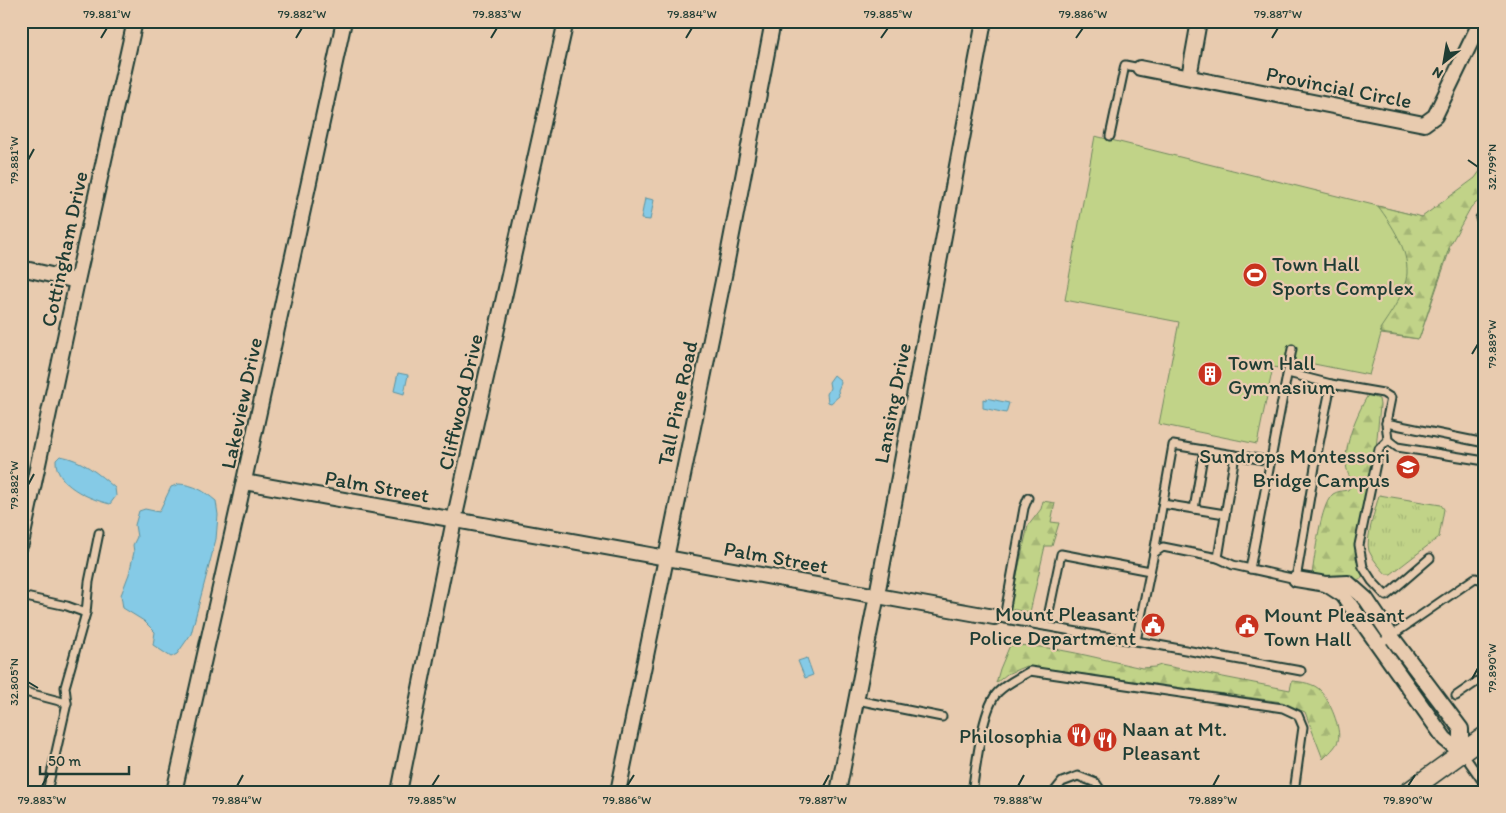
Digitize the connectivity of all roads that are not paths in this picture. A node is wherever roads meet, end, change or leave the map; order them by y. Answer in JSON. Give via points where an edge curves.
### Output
{"nodes":[{"id":1,"x":135,"y":21,"type":"edge"},
{"id":2,"x":344,"y":21,"type":"edge"},
{"id":3,"x":566,"y":21,"type":"edge"},
{"id":4,"x":774,"y":21,"type":"edge"},
{"id":5,"x":984,"y":21,"type":"edge"},
{"id":6,"x":1199,"y":21,"type":"edge"},
{"id":7,"x":1481,"y":21,"type":"edge"},
{"id":8,"x":1140,"y":68,"type":"joint"},
{"id":9,"x":1189,"y":77,"type":"junction"},
{"id":10,"x":1110,"y":136,"type":"dead end"},
{"id":11,"x":21,"y":268,"type":"edge"},
{"id":12,"x":77,"y":281,"type":"junction"},
{"id":13,"x":1292,"y":349,"type":"dead end"},
{"id":14,"x":1288,"y":374,"type":"junction"},
{"id":15,"x":1331,"y":384,"type":"junction"},
{"id":16,"x":1386,"y":424,"type":"junction"},
{"id":17,"x":1388,"y":440,"type":"junction"},
{"id":18,"x":1485,"y":442,"type":"edge"},
{"id":19,"x":1204,"y":450,"type":"junction"},
{"id":20,"x":1235,"y":455,"type":"junction"},
{"id":21,"x":1271,"y":461,"type":"junction"},
{"id":22,"x":1485,"y":461,"type":"edge"},
{"id":23,"x":244,"y":482,"type":"junction"},
{"id":24,"x":1028,"y":498,"type":"dead end"},
{"id":25,"x":1163,"y":504,"type":"junction"},
{"id":26,"x":1194,"y":509,"type":"junction"},
{"id":27,"x":1226,"y":514,"type":"junction"},
{"id":28,"x":454,"y":520,"type":"junction"},
{"id":29,"x":99,"y":533,"type":"dead end"},
{"id":30,"x":21,"y":544,"type":"edge"},
{"id":31,"x":1154,"y":553,"type":"junction"},
{"id":32,"x":665,"y":558,"type":"junction"},
{"id":33,"x":1218,"y":558,"type":"junction"},
{"id":34,"x":1430,"y":558,"type":"dead end"},
{"id":35,"x":1250,"y":569,"type":"junction"},
{"id":36,"x":1150,"y":571,"type":"junction"},
{"id":37,"x":1296,"y":579,"type":"junction"},
{"id":38,"x":1485,"y":580,"type":"edge"},
{"id":39,"x":1326,"y":584,"type":"junction"},
{"id":40,"x":21,"y":596,"type":"edge"},
{"id":41,"x":877,"y":596,"type":"junction"},
{"id":42,"x":86,"y":613,"type":"junction"},
{"id":43,"x":999,"y":617,"type":"junction"},
{"id":44,"x":1046,"y":626,"type":"junction"},
{"id":45,"x":1391,"y":636,"type":"junction"},
{"id":46,"x":1136,"y":640,"type":"junction"},
{"id":47,"x":1378,"y":645,"type":"junction"},
{"id":48,"x":1301,"y":671,"type":"dead end"},
{"id":49,"x":1485,"y":676,"type":"edge"},
{"id":50,"x":21,"y":691,"type":"edge"},
{"id":51,"x":1456,"y":696,"type":"dead end"},
{"id":52,"x":857,"y":700,"type":"junction"},
{"id":53,"x":68,"y":703,"type":"junction"},
{"id":54,"x":942,"y":717,"type":"dead end"},
{"id":55,"x":1485,"y":736,"type":"edge"},
{"id":56,"x":1461,"y":752,"type":"junction"},
{"id":57,"x":1485,"y":785,"type":"edge"},
{"id":58,"x":21,"y":790,"type":"edge"},
{"id":59,"x":31,"y":792,"type":"edge"},
{"id":60,"x":47,"y":792,"type":"edge"},
{"id":61,"x":174,"y":792,"type":"edge"},
{"id":62,"x":399,"y":792,"type":"edge"},
{"id":63,"x":618,"y":792,"type":"edge"},
{"id":64,"x":838,"y":792,"type":"edge"},
{"id":65,"x":972,"y":792,"type":"edge"},
{"id":66,"x":1054,"y":792,"type":"edge"},
{"id":67,"x":1102,"y":792,"type":"edge"},
{"id":68,"x":1294,"y":792,"type":"edge"},
{"id":69,"x":1408,"y":792,"type":"edge"}],
"edges":[{"from":1,"to":12,"type":"street","name":"Cottingham Drive"},
{"from":2,"to":23,"type":"street","name":"Lakeview Drive"},
{"from":3,"to":28,"type":"street","name":"Cliffwood Drive"},
{"from":4,"to":32,"type":"street","name":"Tall Pine Road"},
{"from":5,"to":41,"type":"street","name":"Lansing Drive"},
{"from":6,"to":9,"type":"street"},
{"from":7,"to":9,"type":"street","name":"Provincial Circle","via":[[1435,116],[1424,124]]},
{"from":8,"to":9,"type":"street","name":"Provincial Circle"},
{"from":8,"to":10,"type":"lane","via":[[1125,65]]},
{"from":11,"to":12,"type":"street"},
{"from":12,"to":30,"type":"street","name":"Cottingham Drive"},
{"from":13,"to":14,"type":"lane"},
{"from":14,"to":15,"type":"lane"},
{"from":14,"to":21,"type":"lane"},
{"from":15,"to":16,"type":"lane","via":[[1383,393],[1391,398]]},
{"from":15,"to":37,"type":"lane"},
{"from":16,"to":17,"type":"lane"},
{"from":16,"to":18,"type":"lane"},
{"from":17,"to":22,"type":"lane","via":[[1397,447]]},
{"from":17,"to":34,"type":"lane","via":[[1379,449],[1359,545],[1363,567],[1386,596]]},
{"from":19,"to":20,"type":"lane"},
{"from":19,"to":25,"type":"lane","via":[[1173,445]]},
{"from":19,"to":26,"type":"lane"},
{"from":20,"to":21,"type":"lane"},
{"from":20,"to":27,"type":"lane"},
{"from":21,"to":35,"type":"lane"},
{"from":23,"to":28,"type":"street","name":"Palm Street"},
{"from":23,"to":61,"type":"street","name":"Lakeview Drive"},
{"from":24,"to":43,"type":"lane"},
{"from":25,"to":26,"type":"lane"},
{"from":25,"to":31,"type":"lane"},
{"from":26,"to":27,"type":"lane"},
{"from":27,"to":33,"type":"lane"},
{"from":28,"to":32,"type":"street","name":"Palm Street"},
{"from":28,"to":62,"type":"street","name":"Cliffwood Drive"},
{"from":29,"to":42,"type":"lane"},
{"from":31,"to":33,"type":"lane","via":[[1163,547]]},
{"from":31,"to":36,"type":"lane"},
{"from":32,"to":41,"type":"street","name":"Palm Street"},
{"from":32,"to":63,"type":"street","name":"Tall Pine Road"},
{"from":33,"to":35,"type":"lane"},
{"from":35,"to":37,"type":"lane"},
{"from":36,"to":44,"type":"lane","via":[[1061,554]]},
{"from":36,"to":46,"type":"lane"},
{"from":37,"to":39,"type":"street"},
{"from":38,"to":45,"type":"lane","via":[[1475,578]]},
{"from":39,"to":45,"type":"street","via":[[1348,583],[1357,590]]},
{"from":39,"to":47,"type":"street","via":[[1343,595]]},
{"from":40,"to":42,"type":"lane"},
{"from":41,"to":43,"type":"street","name":"Palm Street"},
{"from":41,"to":52,"type":"street","name":"Lansing Drive"},
{"from":42,"to":53,"type":"lane","via":[[65,687]]},
{"from":43,"to":44,"type":"lane","name":"Palm Street"},
{"from":44,"to":46,"type":"lane","name":"Palm Street"},
{"from":45,"to":47,"type":"lane"},
{"from":45,"to":56,"type":"street","via":[[1461,729]]},
{"from":46,"to":48,"type":"lane","name":"Palm Street"},
{"from":47,"to":56,"type":"street","via":[[1445,739]]},
{"from":49,"to":51,"type":"lane"},
{"from":50,"to":53,"type":"lane"},
{"from":52,"to":54,"type":"lane"},
{"from":52,"to":64,"type":"street","name":"Lansing Drive"},
{"from":53,"to":60,"type":"lane"},
{"from":55,"to":56,"type":"street"},
{"from":56,"to":57,"type":"lane"},
{"from":56,"to":69,"type":"street"},
{"from":58,"to":59,"type":"lane"},
{"from":65,"to":68,"type":"lane","via":[[987,710],[997,693],[1030,671],[1284,708],[1298,715],[1303,727]]},
{"from":66,"to":67,"type":"lane","via":[[1062,782],[1078,776],[1096,783]]}]}
